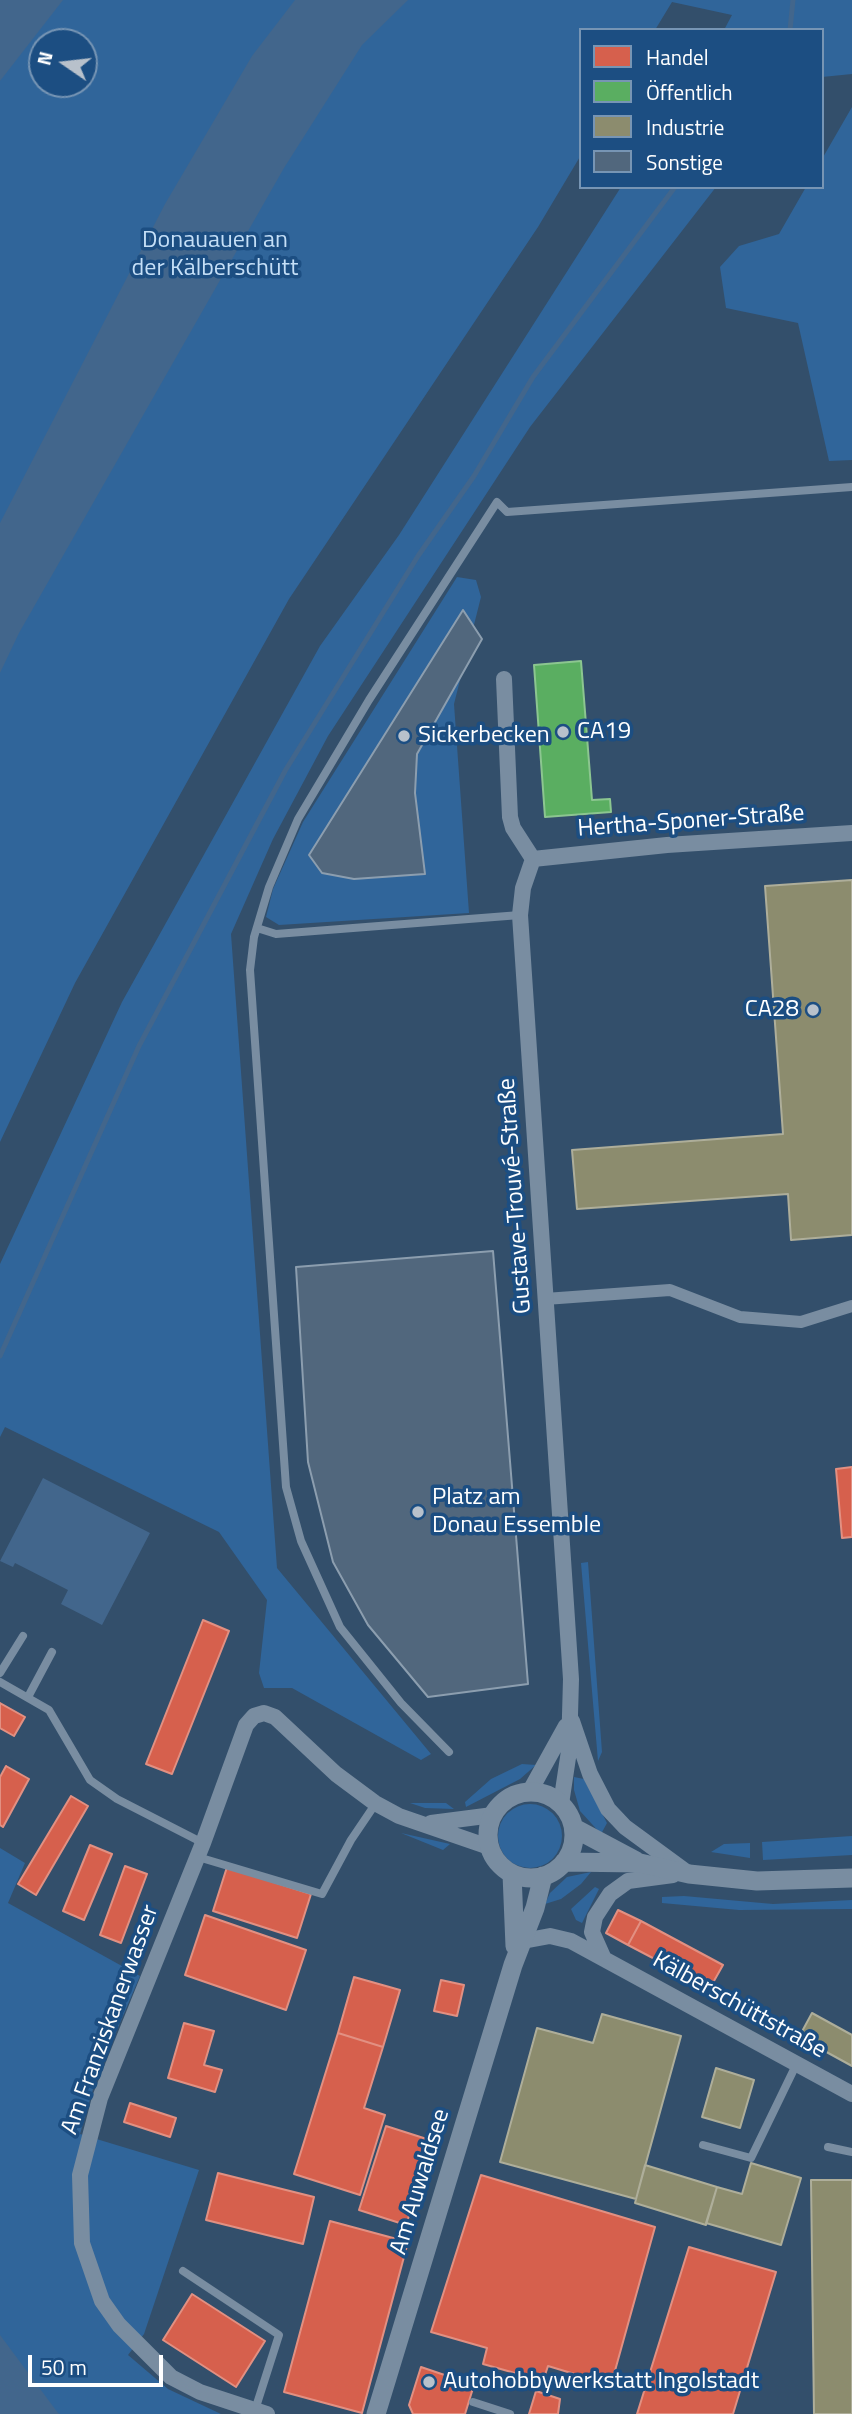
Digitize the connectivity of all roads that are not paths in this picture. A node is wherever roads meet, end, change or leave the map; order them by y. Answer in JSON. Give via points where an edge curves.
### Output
{"nodes":[{"id":1,"x":852,"y":487,"type":"edge"},
{"id":2,"x":504,"y":679,"type":"dead end"},
{"id":3,"x":852,"y":833,"type":"edge"},
{"id":4,"x":533,"y":859,"type":"junction"},
{"id":5,"x":520,"y":915,"type":"junction"},
{"id":6,"x":257,"y":928,"type":"junction"},
{"id":7,"x":545,"y":1299,"type":"junction"},
{"id":8,"x":852,"y":1306,"type":"edge"},
{"id":9,"x":23,"y":1636,"type":"dead end"},
{"id":10,"x":52,"y":1652,"type":"dead end"},
{"id":11,"x":0,"y":1673,"type":"edge"},
{"id":12,"x":0,"y":1682,"type":"edge"},
{"id":13,"x":28,"y":1697,"type":"junction"},
{"id":14,"x":570,"y":1717,"type":"junction"},
{"id":15,"x":449,"y":1752,"type":"dead end"},
{"id":16,"x":530,"y":1791,"type":"junction"},
{"id":17,"x":376,"y":1804,"type":"junction"},
{"id":18,"x":561,"y":1804,"type":"junction"},
{"id":19,"x":493,"y":1815,"type":"junction"},
{"id":20,"x":425,"y":1824,"type":"junction"},
{"id":21,"x":574,"y":1828,"type":"junction"},
{"id":22,"x":489,"y":1847,"type":"junction"},
{"id":23,"x":200,"y":1850,"type":"junction"},
{"id":24,"x":564,"y":1862,"type":"junction"},
{"id":25,"x":640,"y":1863,"type":"junction"},
{"id":26,"x":512,"y":1874,"type":"junction"},
{"id":27,"x":690,"y":1874,"type":"junction"},
{"id":28,"x":543,"y":1876,"type":"junction"},
{"id":29,"x":852,"y":1878,"type":"edge"},
{"id":30,"x":523,"y":1941,"type":"junction"},
{"id":31,"x":604,"y":1959,"type":"junction"},
{"id":32,"x":513,"y":1965,"type":"junction"},
{"id":33,"x":797,"y":2063,"type":"junction"},
{"id":34,"x":852,"y":2094,"type":"edge"},
{"id":35,"x":703,"y":2145,"type":"dead end"},
{"id":36,"x":828,"y":2147,"type":"dead end"},
{"id":37,"x":852,"y":2152,"type":"edge"},
{"id":38,"x":183,"y":2271,"type":"dead end"},
{"id":39,"x":473,"y":2402,"type":"dead end"},
{"id":40,"x":261,"y":2412,"type":"edge"},
{"id":41,"x":376,"y":2414,"type":"edge"},
{"id":42,"x":510,"y":2414,"type":"edge"}],
"edges":[{"from":1,"to":6,"type":"lane","via":[[507,512],[497,502],[298,820]]},
{"from":2,"to":4,"type":"street","via":[[510,817]]},
{"from":3,"to":4,"type":"street","name":"Hertha-Sponer-Straße"},
{"from":4,"to":5,"type":"street","name":"Gustave-Trouvé-Straße"},
{"from":5,"to":6,"type":"lane","via":[[276,934]]},
{"from":5,"to":7,"type":"street","name":"Gustave-Trouvé-Straße"},
{"from":6,"to":15,"type":"lane","via":[[250,970],[286,1487],[301,1541],[340,1627],[401,1703]]},
{"from":7,"to":8,"type":"street","via":[[670,1290],[740,1317],[801,1322]]},
{"from":7,"to":14,"type":"street","name":"Gustave-Trouvé-Straße"},
{"from":9,"to":11,"type":"lane"},
{"from":10,"to":13,"type":"lane"},
{"from":12,"to":13,"type":"lane"},
{"from":13,"to":23,"type":"lane","via":[[50,1710],[90,1780]]},
{"from":14,"to":16,"type":"street","name":"Gustave-Trouvé-Straße"},
{"from":14,"to":18,"type":"street","name":"Gustave-Trouvé-Straße"},
{"from":14,"to":27,"type":"street","name":"Gustave-Trouvé-Straße","via":[[608,1809],[645,1844]]},
{"from":16,"to":18,"type":"street"},
{"from":16,"to":19,"type":"street","via":[[508,1798]]},
{"from":17,"to":20,"type":"street"},
{"from":17,"to":23,"type":"lane","via":[[321,1894]]},
{"from":17,"to":23,"type":"street","name":"Am Franziskanerwasser","via":[[275,1717],[264,1713],[246,1725]]},
{"from":18,"to":21,"type":"street"},
{"from":19,"to":20,"type":"street"},
{"from":19,"to":22,"type":"street"},
{"from":20,"to":22,"type":"street"},
{"from":21,"to":24,"type":"street","via":[[571,1852]]},
{"from":21,"to":25,"type":"street"},
{"from":22,"to":26,"type":"street","via":[[498,1863]]},
{"from":23,"to":40,"type":"street","name":"Am Franziskanerwasser","via":[[100,2098],[80,2175],[82,2243],[102,2301],[158,2367],[185,2385]]},
{"from":24,"to":25,"type":"street"},
{"from":24,"to":28,"type":"street"},
{"from":25,"to":27,"type":"street"},
{"from":26,"to":28,"type":"street"},
{"from":26,"to":32,"type":"street","name":"Am Auwaldsee"},
{"from":27,"to":29,"type":"street","via":[[757,1881]]},
{"from":27,"to":31,"type":"street","via":[[640,1877],[610,1894],[592,1932]]},
{"from":28,"to":30,"type":"street","name":"Am Auwaldsee"},
{"from":30,"to":31,"type":"street","name":"Kälberschüttstraße","via":[[556,1937]]},
{"from":30,"to":32,"type":"street","name":"Am Auwaldsee"},
{"from":31,"to":33,"type":"street","name":"Kälberschüttstraße"},
{"from":32,"to":41,"type":"street","name":"Am Auwaldsee"},
{"from":33,"to":34,"type":"street","name":"Kälberschüttstraße"},
{"from":33,"to":35,"type":"lane","via":[[751,2158]]},
{"from":36,"to":37,"type":"lane"},
{"from":38,"to":40,"type":"lane","via":[[279,2335]]},
{"from":39,"to":42,"type":"lane"}]}
